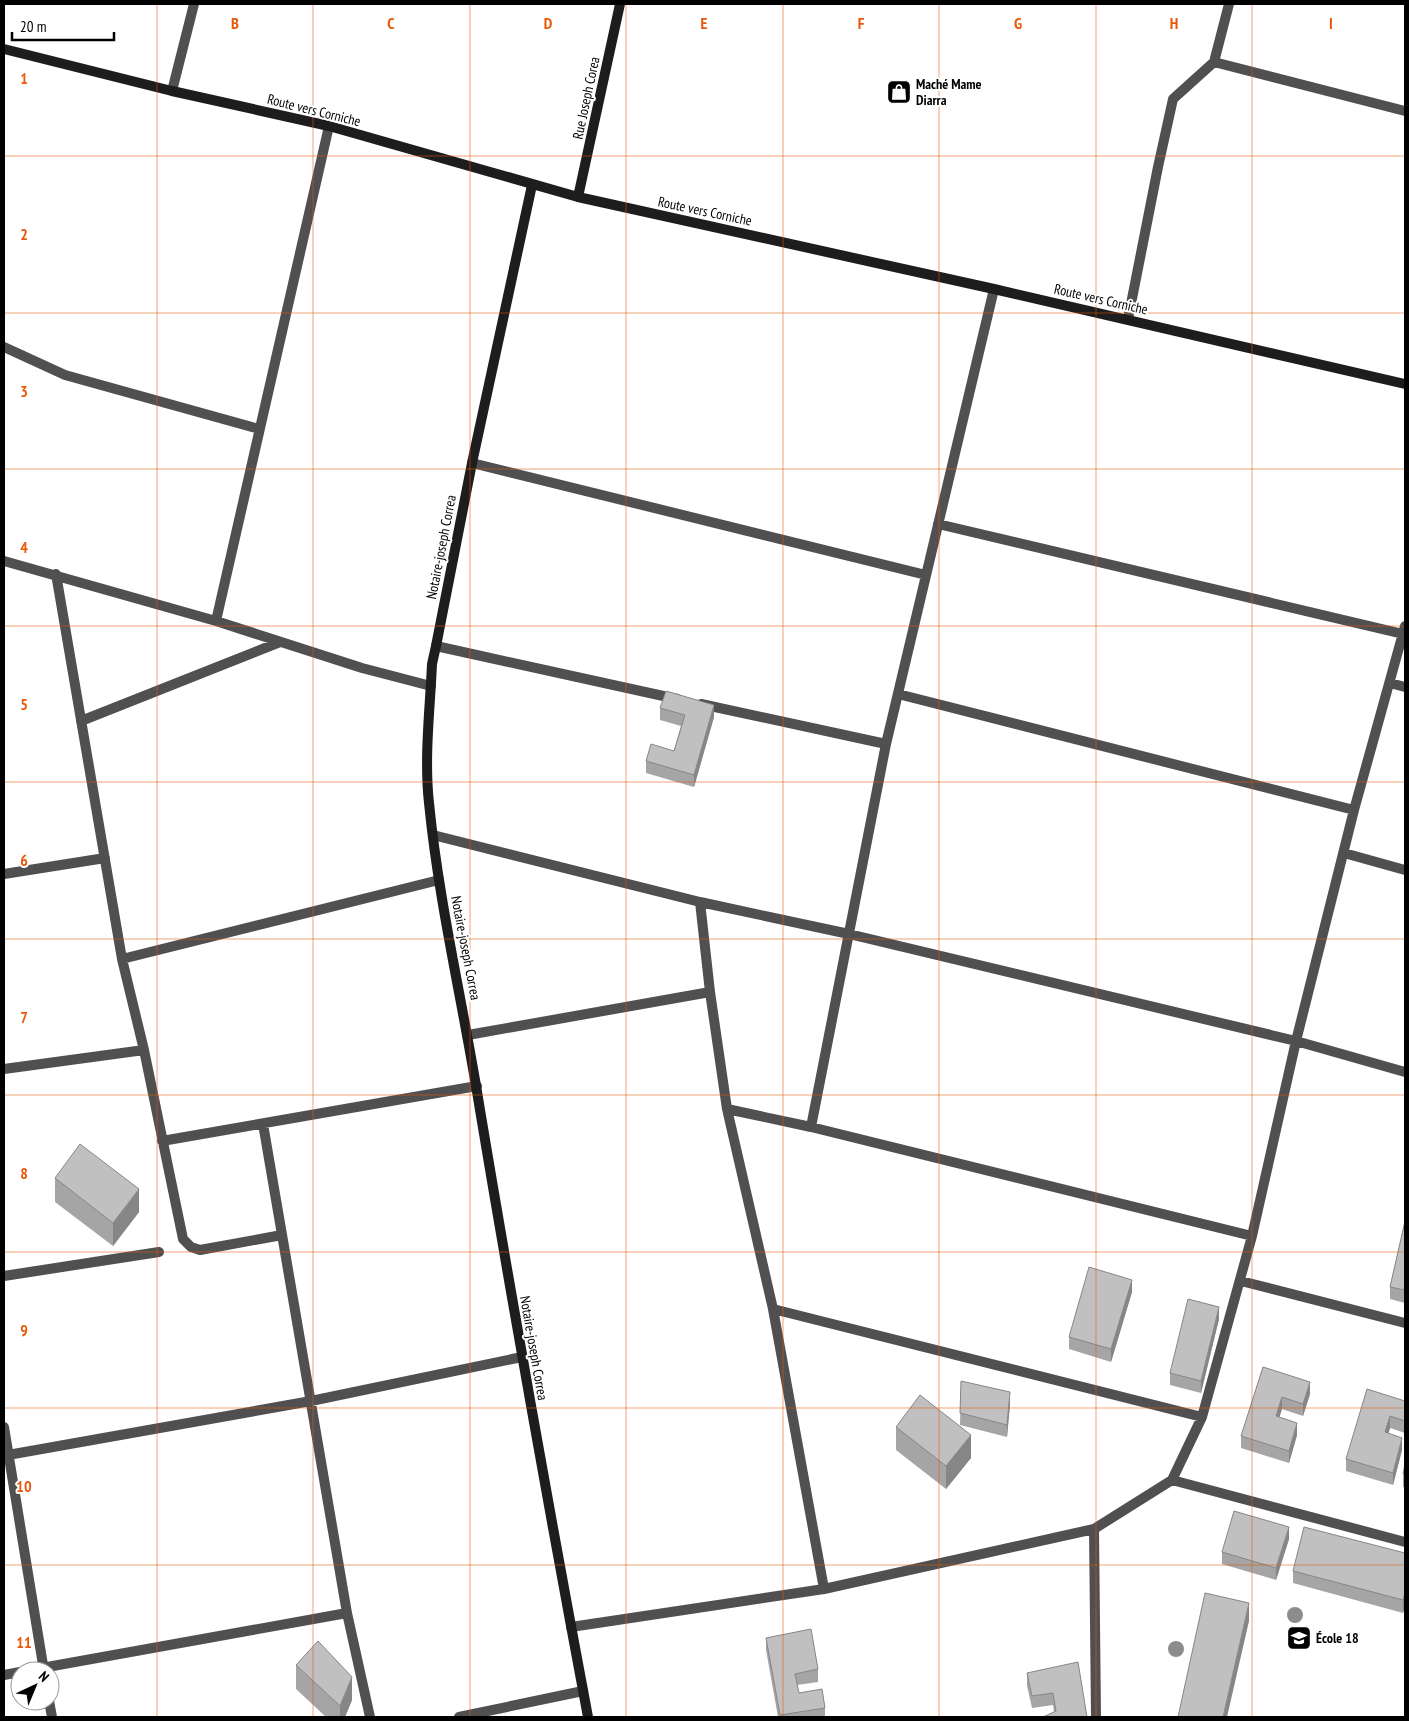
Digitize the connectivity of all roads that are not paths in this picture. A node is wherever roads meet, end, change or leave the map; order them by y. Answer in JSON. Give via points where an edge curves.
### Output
{"nodes":[{"id":1,"x":194,"y":4,"type":"edge"},
{"id":2,"x":620,"y":4,"type":"edge"},
{"id":3,"x":1229,"y":4,"type":"edge"},
{"id":4,"x":4,"y":50,"type":"edge"},
{"id":5,"x":1214,"y":62,"type":"junction"},
{"id":6,"x":172,"y":91,"type":"junction"},
{"id":7,"x":1405,"y":111,"type":"edge"},
{"id":8,"x":329,"y":126,"type":"junction"},
{"id":9,"x":532,"y":185,"type":"junction"},
{"id":10,"x":578,"y":197,"type":"junction"},
{"id":11,"x":994,"y":289,"type":"junction"},
{"id":12,"x":1128,"y":319,"type":"junction"},
{"id":13,"x":4,"y":347,"type":"edge"},
{"id":14,"x":1405,"y":384,"type":"edge"},
{"id":15,"x":259,"y":429,"type":"junction"},
{"id":16,"x":472,"y":463,"type":"junction"},
{"id":17,"x":938,"y":524,"type":"junction"},
{"id":18,"x":4,"y":560,"type":"edge"},
{"id":19,"x":56,"y":574,"type":"junction"},
{"id":20,"x":926,"y":575,"type":"junction"},
{"id":21,"x":216,"y":621,"type":"junction"},
{"id":22,"x":1404,"y":630,"type":"edge"},
{"id":23,"x":280,"y":642,"type":"junction"},
{"id":24,"x":436,"y":646,"type":"junction"},
{"id":25,"x":1390,"y":683,"type":"junction"},
{"id":26,"x":431,"y":686,"type":"junction"},
{"id":27,"x":1405,"y":687,"type":"edge"},
{"id":28,"x":898,"y":694,"type":"junction"},
{"id":29,"x":81,"y":721,"type":"junction"},
{"id":30,"x":886,"y":744,"type":"junction"},
{"id":31,"x":1354,"y":810,"type":"junction"},
{"id":32,"x":433,"y":835,"type":"junction"},
{"id":33,"x":1344,"y":852,"type":"junction"},
{"id":34,"x":105,"y":858,"type":"junction"},
{"id":35,"x":1405,"y":870,"type":"edge"},
{"id":36,"x":4,"y":874,"type":"edge"},
{"id":37,"x":439,"y":880,"type":"junction"},
{"id":38,"x":700,"y":902,"type":"junction"},
{"id":39,"x":849,"y":934,"type":"junction"},
{"id":40,"x":122,"y":959,"type":"junction"},
{"id":41,"x":710,"y":992,"type":"junction"},
{"id":42,"x":468,"y":1035,"type":"junction"},
{"id":43,"x":1296,"y":1041,"type":"junction"},
{"id":44,"x":144,"y":1050,"type":"junction"},
{"id":45,"x":4,"y":1069,"type":"edge"},
{"id":46,"x":1404,"y":1069,"type":"edge"},
{"id":47,"x":476,"y":1086,"type":"junction"},
{"id":48,"x":727,"y":1109,"type":"junction"},
{"id":49,"x":263,"y":1124,"type":"junction"},
{"id":50,"x":811,"y":1127,"type":"junction"},
{"id":51,"x":162,"y":1141,"type":"junction"},
{"id":52,"x":282,"y":1235,"type":"junction"},
{"id":53,"x":1252,"y":1236,"type":"junction"},
{"id":54,"x":158,"y":1252,"type":"dead end"},
{"id":55,"x":4,"y":1276,"type":"edge"},
{"id":56,"x":1241,"y":1281,"type":"junction"},
{"id":57,"x":773,"y":1309,"type":"junction"},
{"id":58,"x":1405,"y":1323,"type":"edge"},
{"id":59,"x":522,"y":1357,"type":"junction"},
{"id":60,"x":311,"y":1401,"type":"junction"},
{"id":61,"x":1202,"y":1417,"type":"junction"},
{"id":62,"x":4,"y":1427,"type":"edge"},
{"id":63,"x":8,"y":1455,"type":"junction"},
{"id":64,"x":1172,"y":1480,"type":"junction"},
{"id":65,"x":1094,"y":1529,"type":"junction"},
{"id":66,"x":1405,"y":1542,"type":"edge"},
{"id":67,"x":824,"y":1589,"type":"junction"},
{"id":68,"x":347,"y":1613,"type":"junction"},
{"id":69,"x":571,"y":1626,"type":"junction"},
{"id":70,"x":42,"y":1661,"type":"edge"},
{"id":71,"x":60,"y":1667,"type":"edge"},
{"id":72,"x":583,"y":1691,"type":"junction"},
{"id":73,"x":370,"y":1717,"type":"edge"},
{"id":74,"x":460,"y":1717,"type":"edge"},
{"id":75,"x":588,"y":1717,"type":"edge"},
{"id":76,"x":1096,"y":1717,"type":"edge"}],
"edges":[{"from":1,"to":6,"type":"street"},
{"from":2,"to":10,"type":"street","name":"Rue Joseph Corea"},
{"from":3,"to":5,"type":"street"},
{"from":4,"to":6,"type":"street","name":"Route vers Corniche"},
{"from":5,"to":7,"type":"street"},
{"from":5,"to":12,"type":"street","via":[[1173,99]]},
{"from":6,"to":8,"type":"street","name":"Route vers Corniche"},
{"from":8,"to":9,"type":"street","name":"Route vers Corniche"},
{"from":8,"to":15,"type":"street"},
{"from":9,"to":10,"type":"street","name":"Route vers Corniche"},
{"from":9,"to":16,"type":"street","name":"Notaire-joseph Correa"},
{"from":10,"to":11,"type":"street","name":"Route vers Corniche"},
{"from":11,"to":12,"type":"street","name":"Route vers Corniche"},
{"from":11,"to":17,"type":"street"},
{"from":12,"to":14,"type":"street","name":"Route vers Corniche"},
{"from":13,"to":15,"type":"street","via":[[65,375]]},
{"from":15,"to":21,"type":"street"},
{"from":16,"to":20,"type":"street"},
{"from":16,"to":24,"type":"street","name":"Notaire-joseph Correa"},
{"from":17,"to":20,"type":"street"},
{"from":17,"to":22,"type":"street"},
{"from":18,"to":19,"type":"street"},
{"from":19,"to":21,"type":"street"},
{"from":19,"to":29,"type":"street"},
{"from":20,"to":28,"type":"street"},
{"from":21,"to":23,"type":"street"},
{"from":22,"to":25,"type":"street"},
{"from":23,"to":26,"type":"street"},
{"from":23,"to":29,"type":"street"},
{"from":24,"to":26,"type":"street","name":"Notaire-joseph Correa"},
{"from":24,"to":30,"type":"street"},
{"from":25,"to":27,"type":"street"},
{"from":25,"to":31,"type":"street"},
{"from":26,"to":32,"type":"street","name":"Notaire-joseph Correa","via":[[427,777]]},
{"from":28,"to":30,"type":"street"},
{"from":28,"to":31,"type":"street"},
{"from":29,"to":34,"type":"street"},
{"from":30,"to":39,"type":"street"},
{"from":31,"to":33,"type":"street"},
{"from":32,"to":37,"type":"street","name":"Notaire-joseph Correa"},
{"from":32,"to":38,"type":"street"},
{"from":33,"to":35,"type":"street"},
{"from":33,"to":43,"type":"street"},
{"from":34,"to":36,"type":"street"},
{"from":34,"to":40,"type":"street"},
{"from":37,"to":40,"type":"street"},
{"from":37,"to":42,"type":"street","name":"Notaire-joseph Correa"},
{"from":38,"to":39,"type":"street"},
{"from":38,"to":41,"type":"street"},
{"from":39,"to":43,"type":"street"},
{"from":39,"to":50,"type":"street"},
{"from":40,"to":44,"type":"street"},
{"from":41,"to":42,"type":"street"},
{"from":41,"to":48,"type":"street"},
{"from":42,"to":47,"type":"street","name":"Notaire-joseph Correa"},
{"from":43,"to":46,"type":"street"},
{"from":43,"to":53,"type":"street"},
{"from":44,"to":45,"type":"street"},
{"from":44,"to":51,"type":"street"},
{"from":47,"to":49,"type":"street"},
{"from":47,"to":59,"type":"street","name":"Notaire-joseph Correa"},
{"from":48,"to":50,"type":"street"},
{"from":48,"to":57,"type":"street"},
{"from":49,"to":51,"type":"street"},
{"from":49,"to":52,"type":"street"},
{"from":50,"to":53,"type":"street"},
{"from":51,"to":52,"type":"street","via":[[183,1239],[192,1247],[200,1250]]},
{"from":52,"to":60,"type":"street"},
{"from":53,"to":56,"type":"street"},
{"from":54,"to":55,"type":"street"},
{"from":56,"to":58,"type":"street"},
{"from":56,"to":61,"type":"street"},
{"from":57,"to":61,"type":"street"},
{"from":57,"to":67,"type":"street"},
{"from":59,"to":60,"type":"street"},
{"from":59,"to":69,"type":"street","name":"Notaire-joseph Correa"},
{"from":60,"to":63,"type":"street"},
{"from":60,"to":68,"type":"street"},
{"from":61,"to":64,"type":"street"},
{"from":62,"to":63,"type":"street"},
{"from":63,"to":70,"type":"street"},
{"from":64,"to":65,"type":"street"},
{"from":64,"to":66,"type":"street"},
{"from":65,"to":67,"type":"street"},
{"from":65,"to":76,"type":"street"},
{"from":67,"to":69,"type":"street"},
{"from":68,"to":71,"type":"street"},
{"from":68,"to":73,"type":"street"},
{"from":69,"to":72,"type":"street","name":"Notaire-joseph Correa"},
{"from":72,"to":74,"type":"street"},
{"from":72,"to":75,"type":"street","name":"Notaire-joseph Correa"}]}
